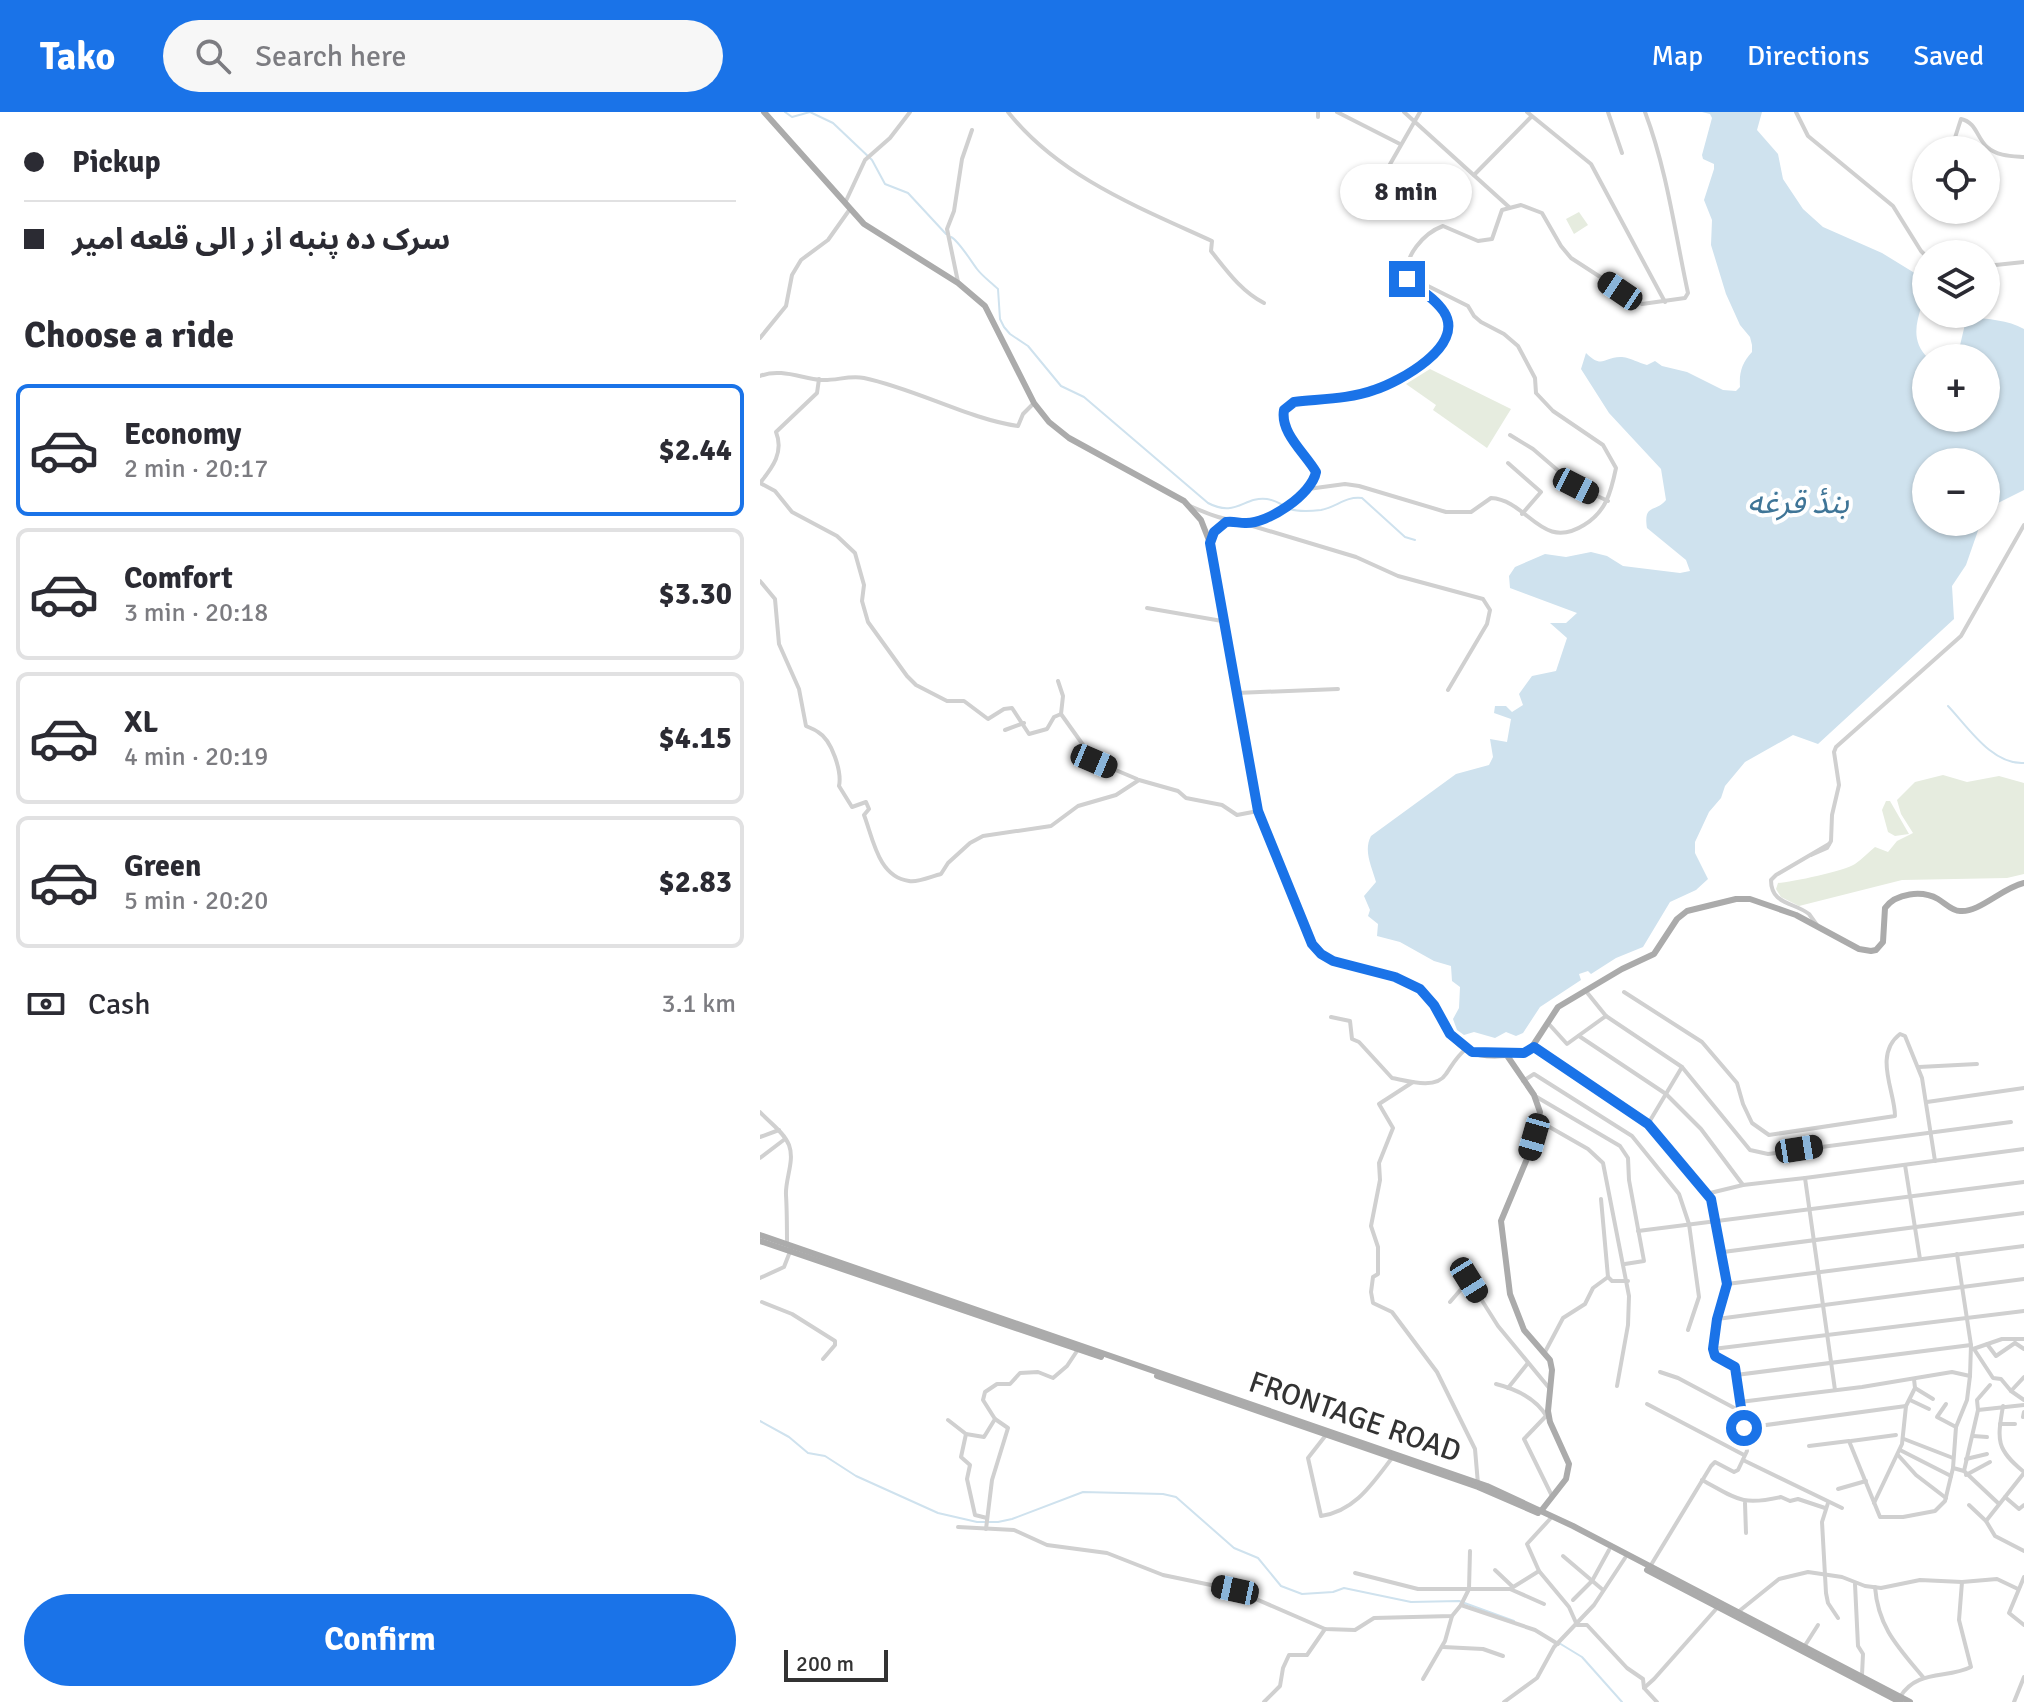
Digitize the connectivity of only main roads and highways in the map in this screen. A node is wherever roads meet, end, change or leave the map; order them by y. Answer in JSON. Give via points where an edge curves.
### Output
{"nodes":[{"id":1,"x":764,"y":112,"type":"edge"},
{"id":2,"x":2024,"y":883,"type":"edge"},
{"id":3,"x":1506,"y":1054,"type":"junction"},
{"id":4,"x":760,"y":1238,"type":"edge"},
{"id":5,"x":790,"y":1248,"type":"junction"},
{"id":6,"x":1478,"y":1484,"type":"junction"},
{"id":7,"x":1541,"y":1512,"type":"junction"},
{"id":8,"x":1649,"y":1569,"type":"junction"},
{"id":9,"x":1861,"y":1679,"type":"junction"},
{"id":10,"x":1900,"y":1700,"type":"edge"},
{"id":11,"x":1910,"y":1702,"type":"edge"}],
"edges":[{"from":1,"to":3,"type":"main road","via":[[873,231],[958,283],[989,311],[1034,403],[1049,422],[1190,506],[1210,543],[1258,811],[1316,950],[1333,961],[1420,989],[1466,1049]]},
{"from":2,"to":3,"type":"main road","via":[[1963,912],[1923,894],[1893,901],[1885,908],[1883,942],[1871,951],[1750,899],[1693,909],[1677,919],[1654,954],[1558,1007],[1534,1047]]},
{"from":3,"to":7,"type":"main road","via":[[1540,1112],[1501,1221],[1514,1307],[1524,1330],[1550,1360],[1548,1419],[1569,1464],[1566,1479]]},
{"from":4,"to":5,"type":"main road","name":"FRONTAGE ROAD"},
{"from":5,"to":6,"type":"main road","name":"FRONTAGE ROAD"},
{"from":5,"to":6,"type":"main road","via":[[1077,1351]]},
{"from":6,"to":7,"type":"main road","name":"FRONTAGE ROAD"},
{"from":7,"to":8,"type":"main road","name":"FRONTAGE ROAD"},
{"from":7,"to":8,"type":"main road"},
{"from":8,"to":9,"type":"main road","name":"FRONTAGE ROAD"},
{"from":8,"to":9,"type":"main road"},
{"from":9,"to":10,"type":"main road","name":"FRONTAGE ROAD"},
{"from":10,"to":11,"type":"main road","name":"FRONTAGE ROAD"}]}
